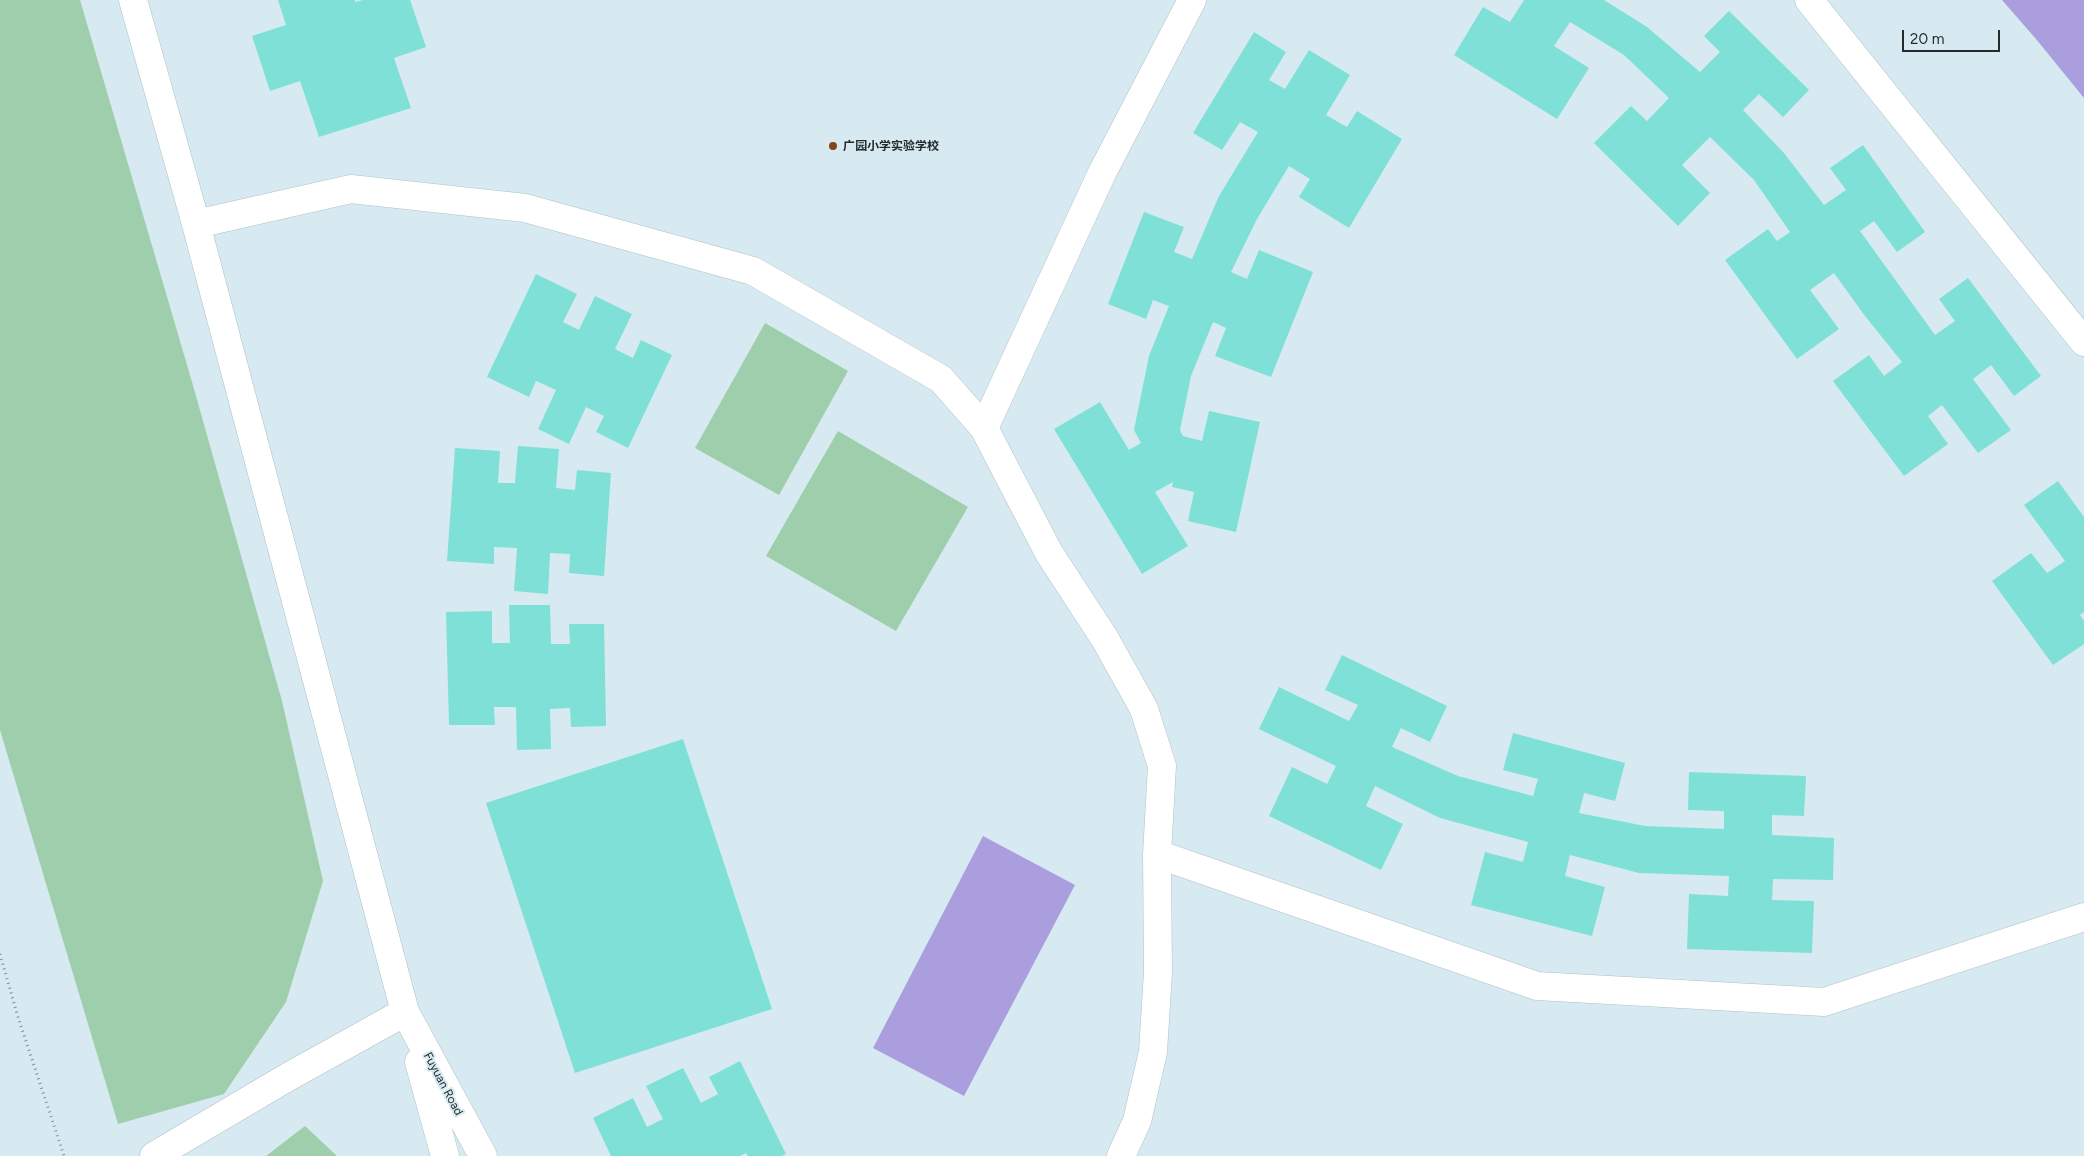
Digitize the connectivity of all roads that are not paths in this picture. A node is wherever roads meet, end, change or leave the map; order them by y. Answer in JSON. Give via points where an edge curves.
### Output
{"nodes":[{"id":1,"x":133,"y":0,"type":"edge"},
{"id":2,"x":1192,"y":0,"type":"edge"},
{"id":3,"x":1809,"y":0,"type":"edge"},
{"id":4,"x":196,"y":224,"type":"junction"},
{"id":5,"x":2084,"y":342,"type":"edge"},
{"id":6,"x":984,"y":428,"type":"junction"},
{"id":7,"x":1158,"y":854,"type":"junction"},
{"id":8,"x":2084,"y":917,"type":"edge"},
{"id":9,"x":405,"y":1012,"type":"junction"},
{"id":10,"x":154,"y":1156,"type":"edge"},
{"id":11,"x":445,"y":1156,"type":"edge"},
{"id":12,"x":483,"y":1156,"type":"edge"},
{"id":13,"x":1121,"y":1156,"type":"edge"}],
"edges":[{"from":1,"to":4,"type":"street"},
{"from":2,"to":6,"type":"street","via":[[1102,173]]},
{"from":3,"to":5,"type":"street"},
{"from":4,"to":6,"type":"street","via":[[351,189],[525,208],[753,271],[941,379]]},
{"from":4,"to":9,"type":"street"},
{"from":6,"to":7,"type":"street","via":[[1049,553],[1144,709],[1162,766]]},
{"from":7,"to":8,"type":"street","via":[[1537,986],[1824,1002]]},
{"from":7,"to":13,"type":"street","via":[[1158,972],[1153,1052],[1137,1121]]},
{"from":9,"to":10,"type":"street"},
{"from":9,"to":11,"type":"street"},
{"from":9,"to":12,"type":"street","name":"Fuyuan Road"}]}
